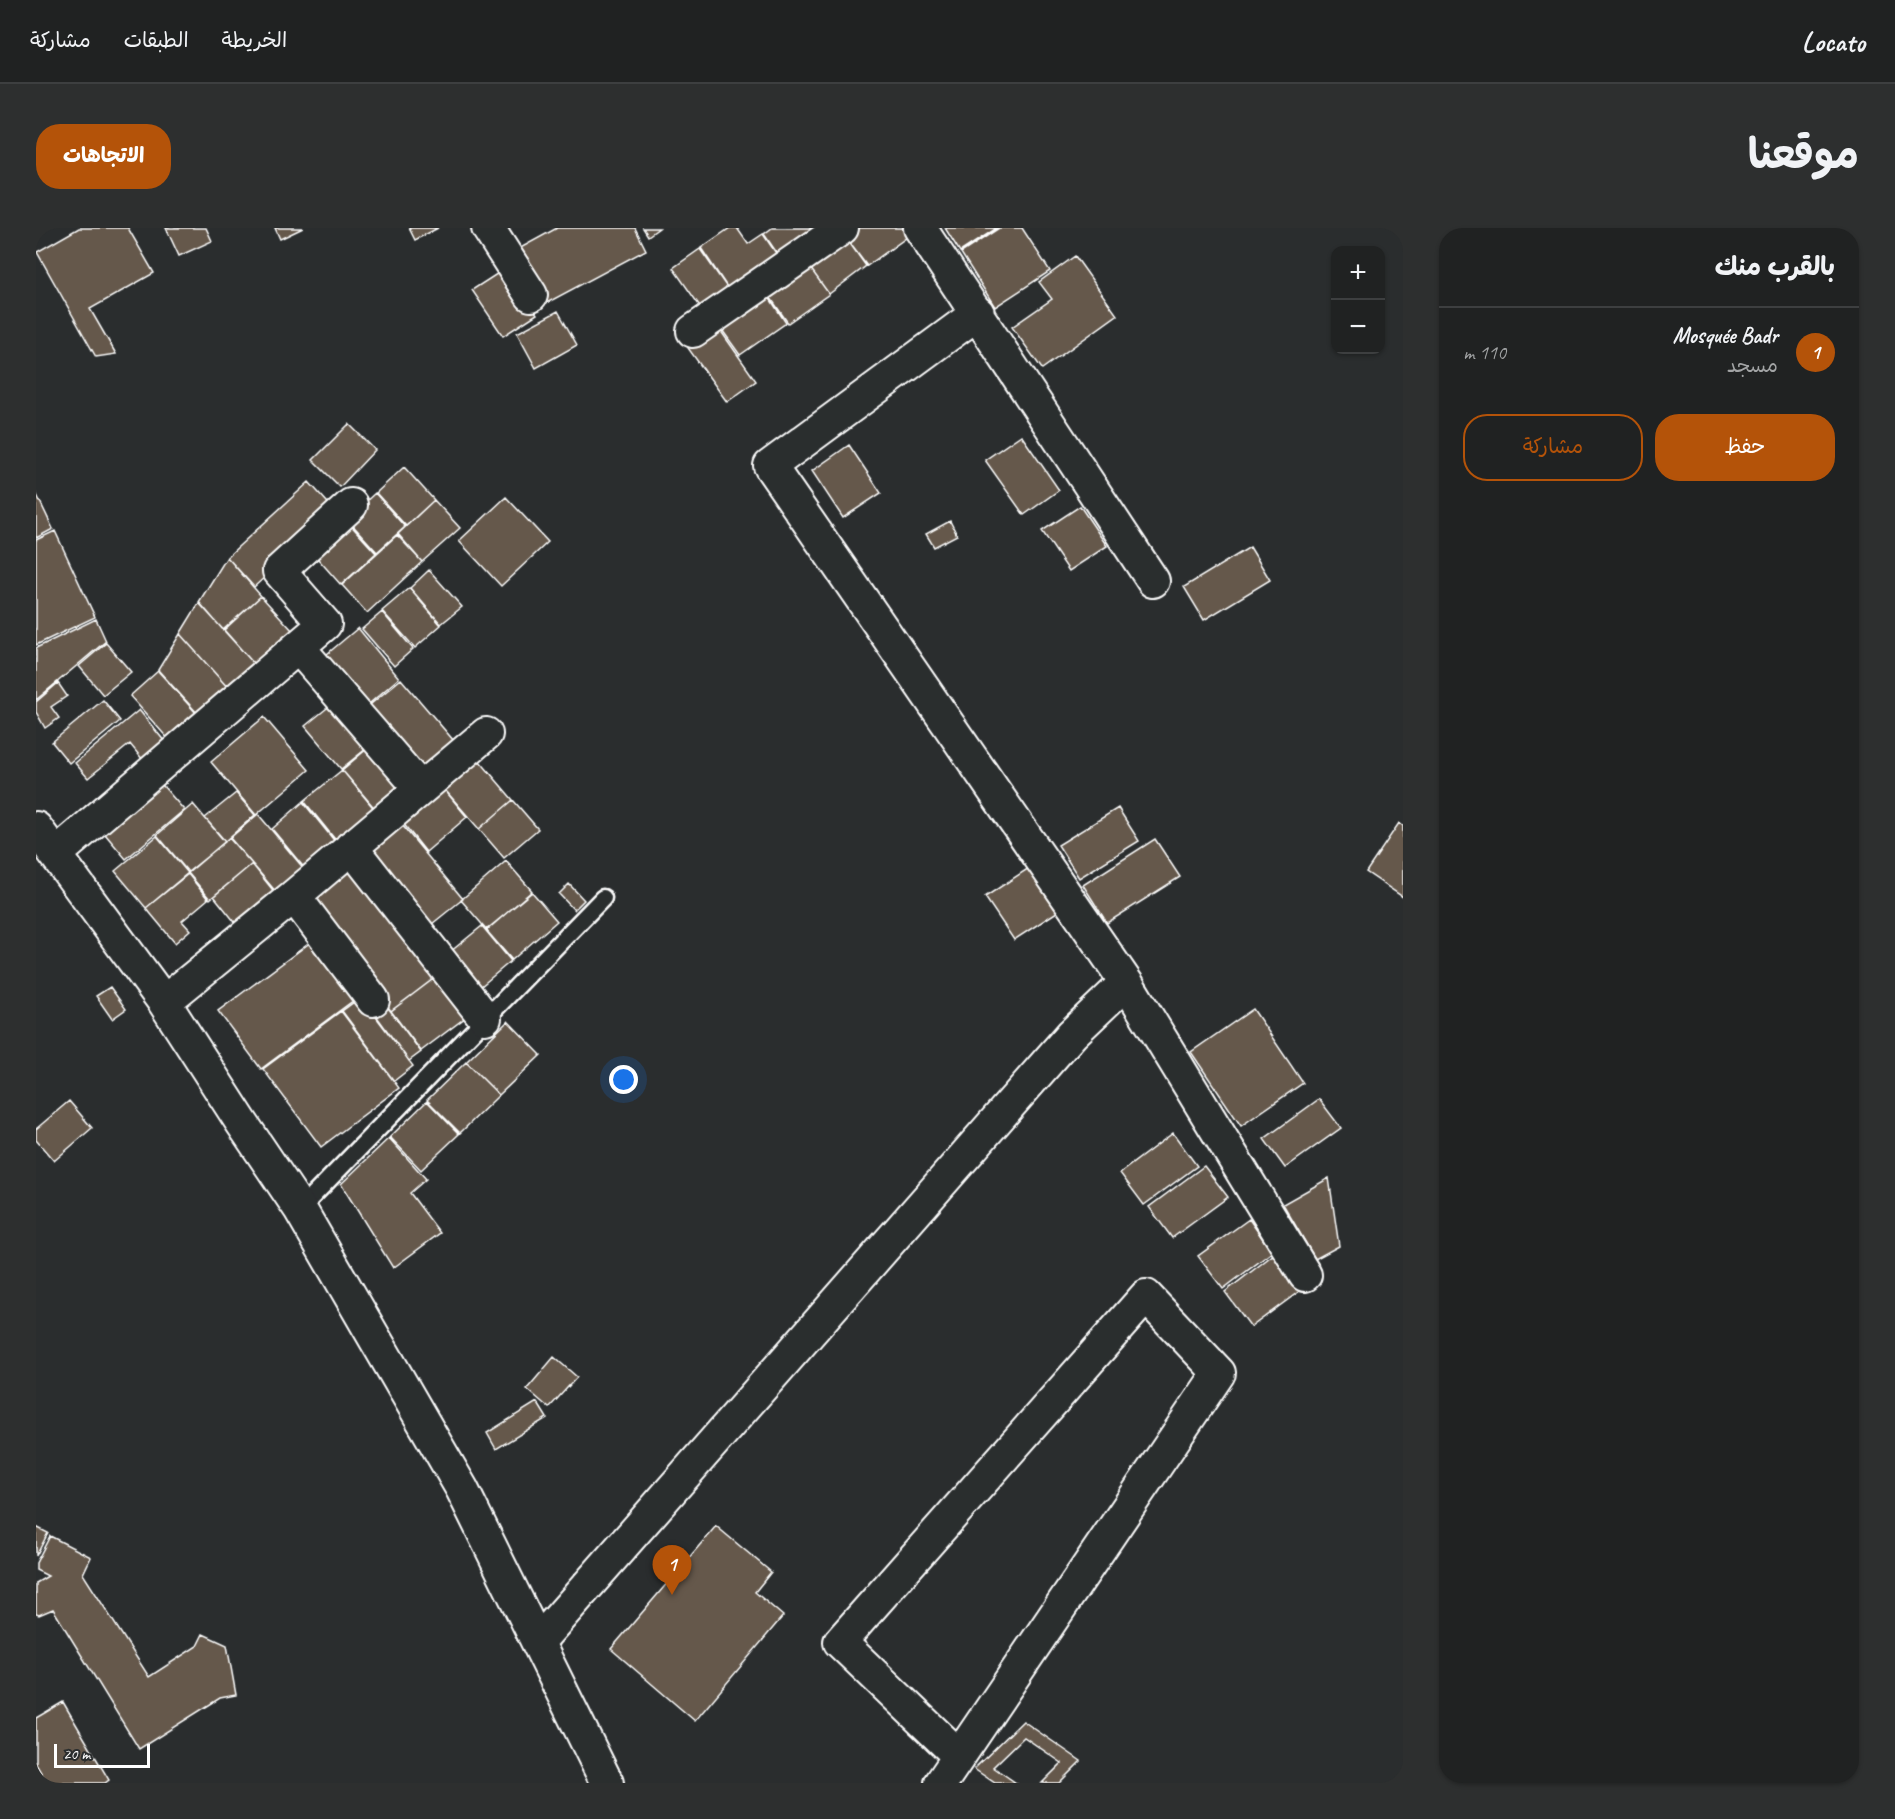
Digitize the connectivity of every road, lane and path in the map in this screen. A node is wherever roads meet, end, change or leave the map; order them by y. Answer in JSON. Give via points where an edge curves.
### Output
{"nodes":[{"id":1,"x":488,"y":228,"type":"edge"},
{"id":2,"x":842,"y":228,"type":"edge"},
{"id":3,"x":920,"y":228,"type":"edge"},
{"id":4,"x":531,"y":295,"type":"dead end"},
{"id":5,"x":978,"y":313,"type":"junction"},
{"id":6,"x":693,"y":331,"type":"dead end"},
{"id":7,"x":351,"y":505,"type":"dead end"},
{"id":8,"x":1153,"y":581,"type":"dead end"},
{"id":9,"x":298,"y":647,"type":"junction"},
{"id":10,"x":486,"y":734,"type":"dead end"},
{"id":11,"x":420,"y":788,"type":"junction"},
{"id":12,"x":36,"y":828,"type":"edge"},
{"id":13,"x":351,"y":847,"type":"junction"},
{"id":14,"x":56,"y":854,"type":"junction"},
{"id":15,"x":294,"y":896,"type":"junction"},
{"id":16,"x":603,"y":898,"type":"dead end"},
{"id":17,"x":1128,"y":985,"type":"junction"},
{"id":18,"x":373,"y":1000,"type":"dead end"},
{"id":19,"x":164,"y":1002,"type":"junction"},
{"id":20,"x":485,"y":1018,"type":"junction"},
{"id":21,"x":300,"y":1209,"type":"junction"},
{"id":22,"x":1305,"y":1275,"type":"dead end"},
{"id":23,"x":538,"y":1642,"type":"junction"},
{"id":24,"x":959,"y":1756,"type":"junction"},
{"id":25,"x":607,"y":1783,"type":"edge"},
{"id":26,"x":941,"y":1783,"type":"edge"}],
"edges":[{"from":1,"to":4,"type":"street"},
{"from":2,"to":6,"type":"street"},
{"from":3,"to":5,"type":"street"},
{"from":5,"to":8,"type":"street"},
{"from":5,"to":17,"type":"street","via":[[771,466]]},
{"from":7,"to":9,"type":"street","via":[[279,571],[326,624]]},
{"from":9,"to":11,"type":"street"},
{"from":9,"to":14,"type":"street"},
{"from":10,"to":11,"type":"street"},
{"from":11,"to":13,"type":"street"},
{"from":12,"to":14,"type":"street"},
{"from":13,"to":15,"type":"street"},
{"from":13,"to":20,"type":"street"},
{"from":14,"to":19,"type":"street"},
{"from":15,"to":18,"type":"street"},
{"from":15,"to":19,"type":"street"},
{"from":16,"to":20,"type":"lane"},
{"from":17,"to":22,"type":"street"},
{"from":17,"to":23,"type":"street","via":[[1072,1034]]},
{"from":19,"to":21,"type":"street"},
{"from":20,"to":21,"type":"lane"},
{"from":21,"to":23,"type":"street","via":[[462,1489]]},
{"from":23,"to":25,"type":"street"},
{"from":24,"to":24,"type":"street","via":[[1219,1374],[1146,1296],[840,1642]]},
{"from":24,"to":26,"type":"street"}]}
